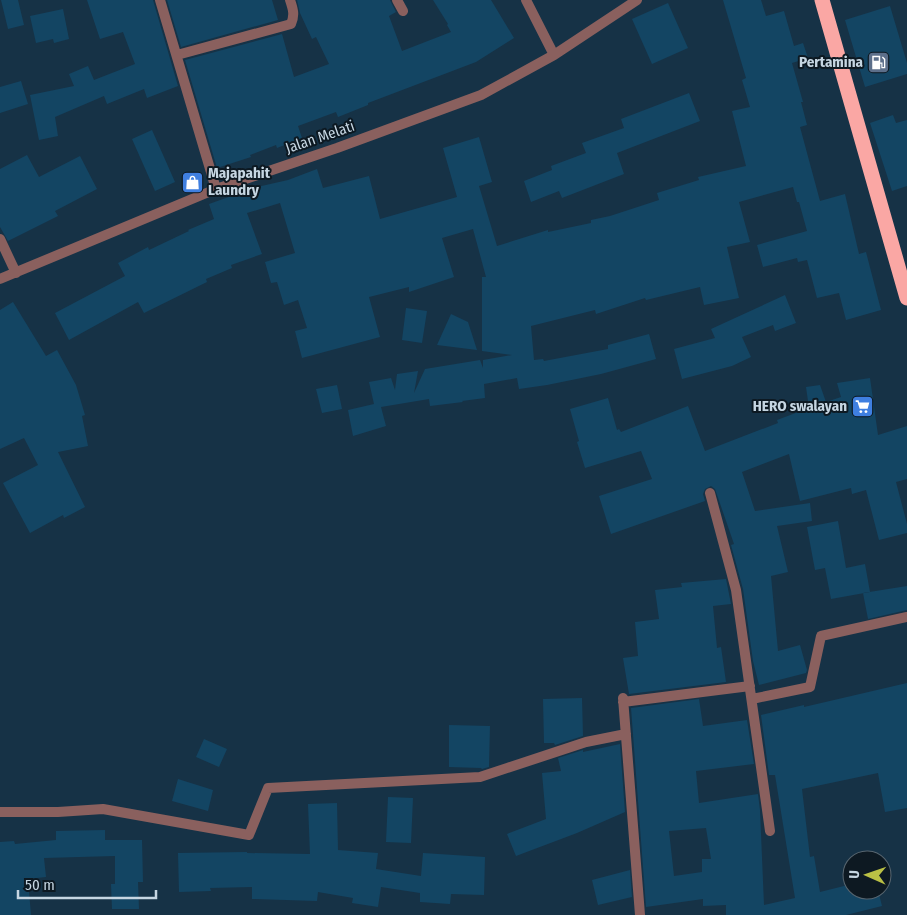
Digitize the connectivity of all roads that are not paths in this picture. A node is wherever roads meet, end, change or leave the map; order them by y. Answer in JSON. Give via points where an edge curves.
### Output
{"nodes":[{"id":1,"x":160,"y":0,"type":"edge"},
{"id":2,"x":290,"y":0,"type":"edge"},
{"id":3,"x":397,"y":0,"type":"edge"},
{"id":4,"x":526,"y":0,"type":"edge"},
{"id":5,"x":637,"y":0,"type":"edge"},
{"id":6,"x":822,"y":0,"type":"edge"},
{"id":7,"x":403,"y":11,"type":"dead end"},
{"id":8,"x":554,"y":54,"type":"junction"},
{"id":9,"x":177,"y":55,"type":"junction"},
{"id":10,"x":216,"y":189,"type":"junction"},
{"id":11,"x":0,"y":239,"type":"edge"},
{"id":12,"x":16,"y":273,"type":"junction"},
{"id":13,"x":0,"y":279,"type":"edge"},
{"id":14,"x":907,"y":298,"type":"edge"},
{"id":15,"x":710,"y":493,"type":"dead end"},
{"id":16,"x":907,"y":617,"type":"edge"},
{"id":17,"x":750,"y":686,"type":"junction"},
{"id":18,"x":752,"y":699,"type":"junction"},
{"id":19,"x":626,"y":734,"type":"junction"},
{"id":20,"x":0,"y":812,"type":"edge"},
{"id":21,"x":770,"y":831,"type":"dead end"},
{"id":22,"x":640,"y":915,"type":"edge"}],
"edges":[{"from":1,"to":9,"type":"street"},
{"from":2,"to":9,"type":"street","via":[[294,17],[291,24]]},
{"from":3,"to":7,"type":"street"},
{"from":4,"to":8,"type":"street"},
{"from":5,"to":8,"type":"street","name":"Jalan Melati"},
{"from":6,"to":14,"type":"highway"},
{"from":8,"to":10,"type":"street","name":"Jalan Melati","via":[[481,95]]},
{"from":9,"to":10,"type":"street"},
{"from":10,"to":12,"type":"street","name":"Jalan Melati"},
{"from":11,"to":12,"type":"street"},
{"from":12,"to":13,"type":"street","name":"Jalan Melati"},
{"from":15,"to":17,"type":"street","via":[[736,590]]},
{"from":16,"to":18,"type":"street","via":[[821,636],[810,687]]},
{"from":17,"to":18,"type":"street"},
{"from":17,"to":19,"type":"street","via":[[623,700]]},
{"from":18,"to":21,"type":"street"},
{"from":19,"to":20,"type":"street","via":[[586,742],[480,777],[268,788],[249,835],[103,809]]},
{"from":19,"to":22,"type":"street"}]}
